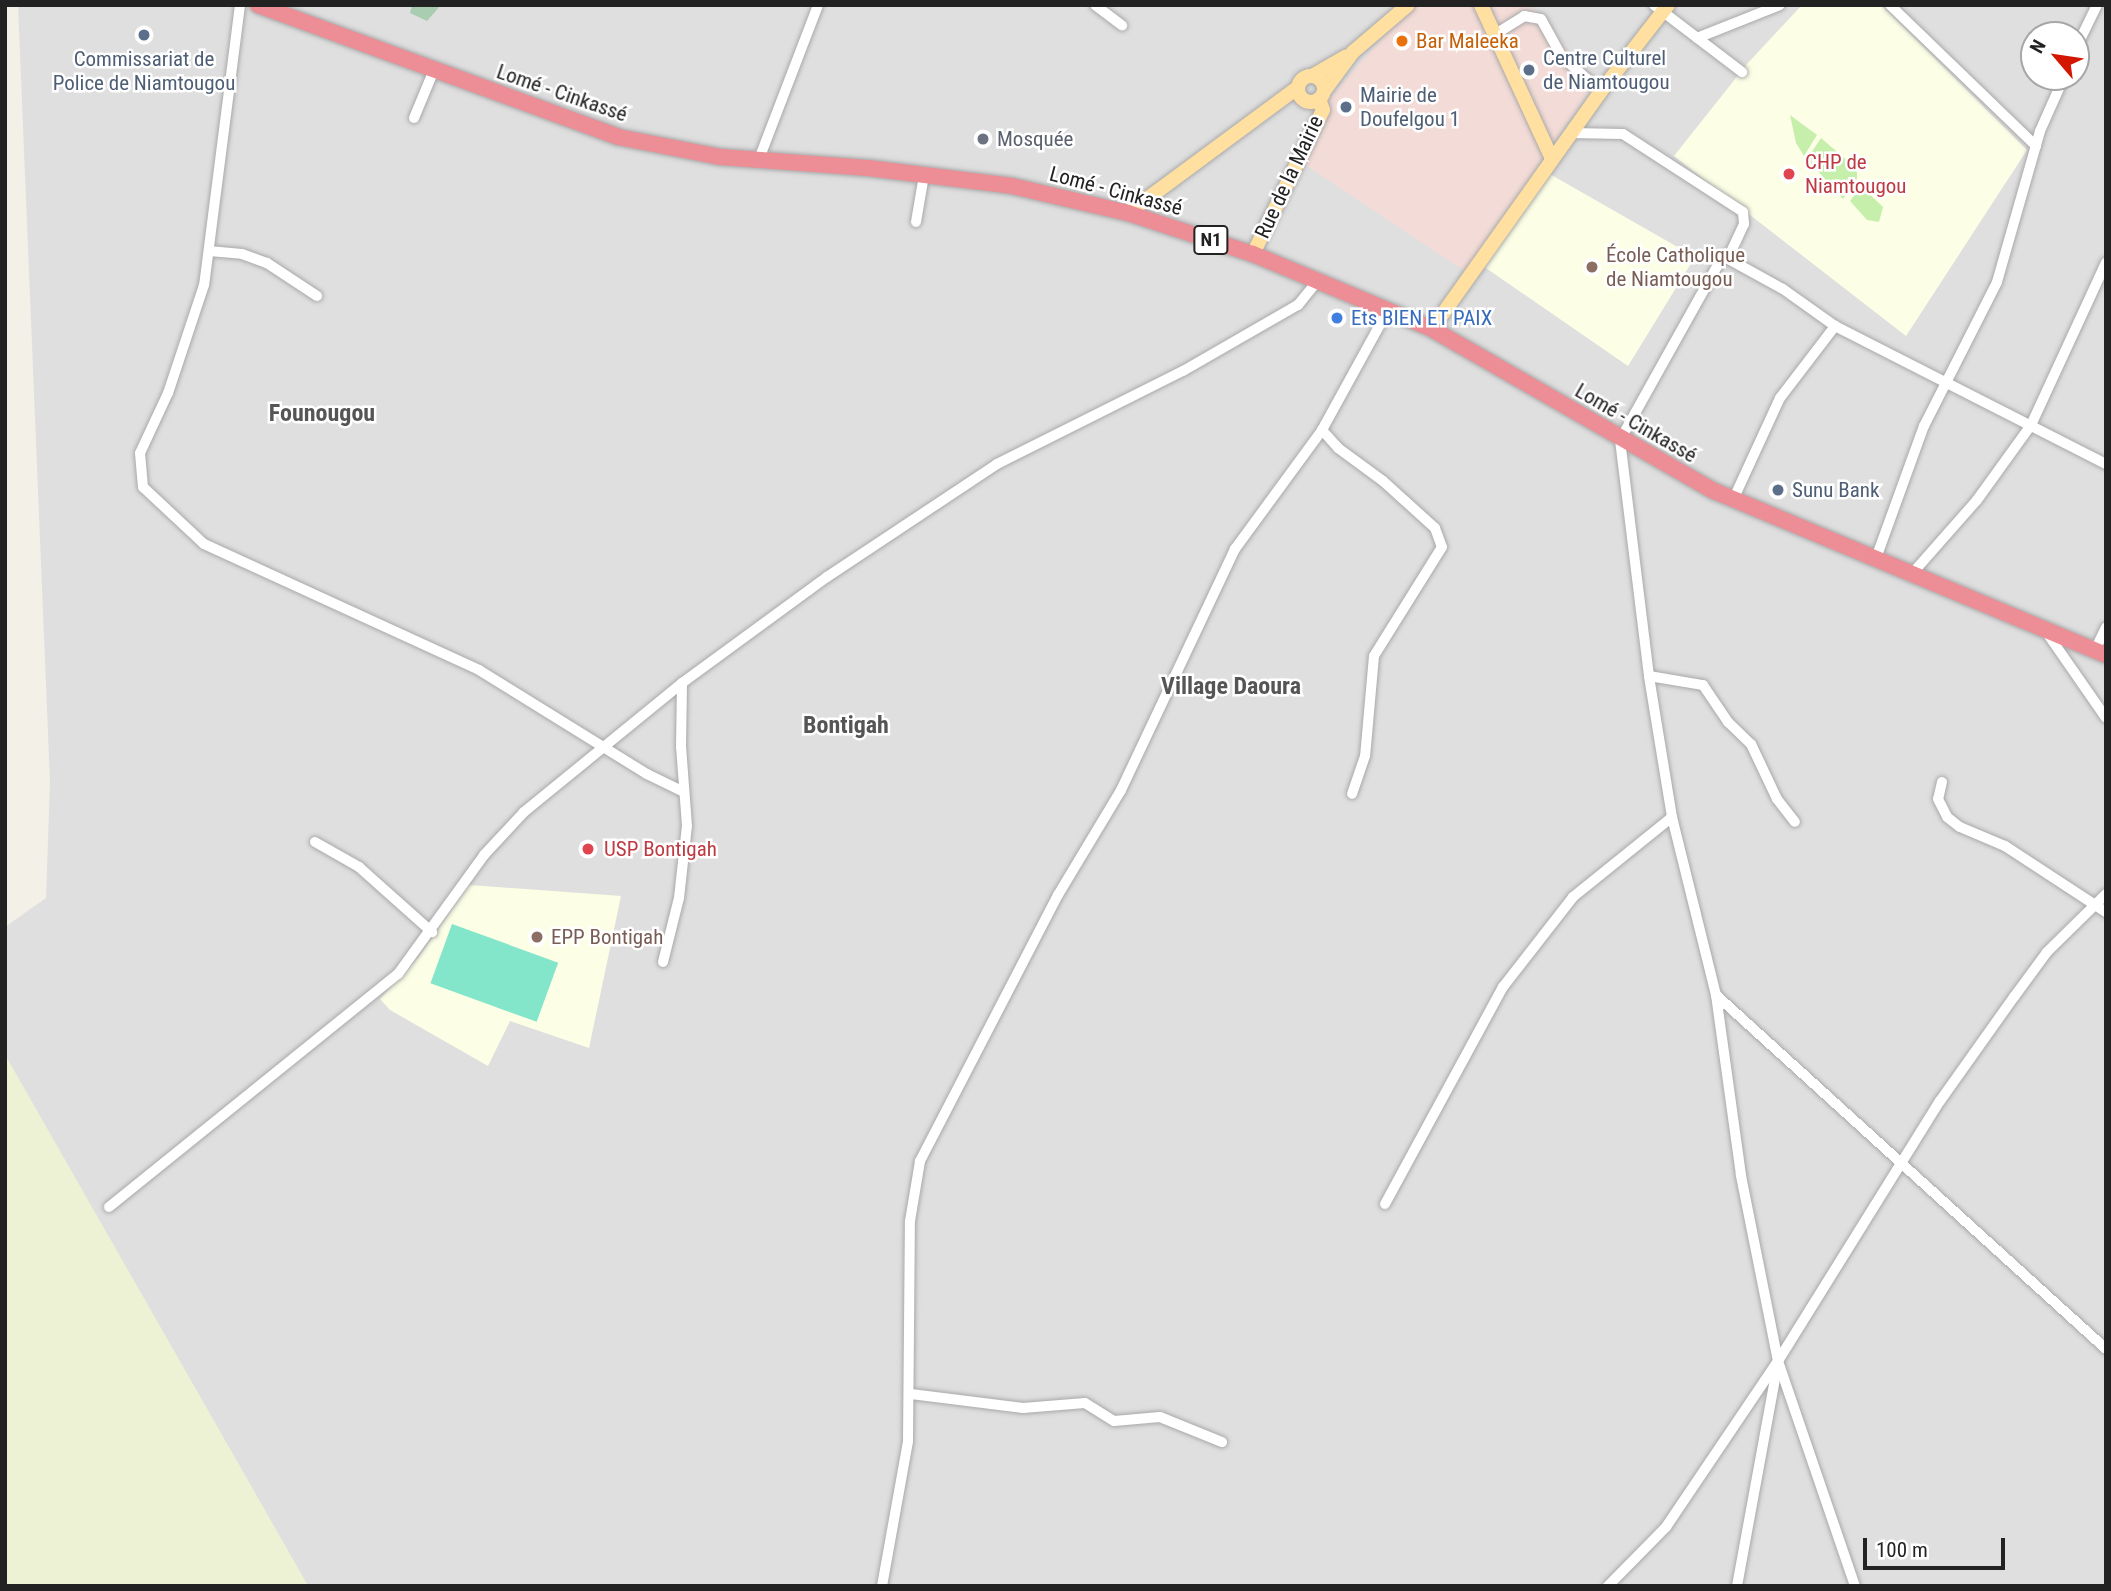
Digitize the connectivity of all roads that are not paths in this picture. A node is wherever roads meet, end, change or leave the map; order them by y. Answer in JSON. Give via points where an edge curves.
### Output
{"nodes":[{"id":1,"x":240,"y":5,"type":"edge"},
{"id":2,"x":258,"y":5,"type":"edge"},
{"id":3,"x":818,"y":5,"type":"edge"},
{"id":4,"x":1095,"y":5,"type":"edge"},
{"id":5,"x":1408,"y":5,"type":"edge"},
{"id":6,"x":1481,"y":5,"type":"edge"},
{"id":7,"x":1780,"y":5,"type":"edge"},
{"id":8,"x":1890,"y":5,"type":"edge"},
{"id":9,"x":2097,"y":5,"type":"edge"},
{"id":10,"x":1662,"y":9,"type":"edge"},
{"id":11,"x":2089,"y":21,"type":"edge"},
{"id":12,"x":1122,"y":25,"type":"dead end"},
{"id":13,"x":1494,"y":35,"type":"junction"},
{"id":14,"x":1698,"y":38,"type":"junction"},
{"id":15,"x":1353,"y":52,"type":"junction"},
{"id":16,"x":434,"y":70,"type":"junction"},
{"id":17,"x":1742,"y":72,"type":"dead end"},
{"id":18,"x":1312,"y":76,"type":"junction"},
{"id":19,"x":1297,"y":88,"type":"junction"},
{"id":20,"x":1601,"y":91,"type":"junction"},
{"id":21,"x":2058,"y":91,"type":"edge"},
{"id":22,"x":1321,"y":95,"type":"junction"},
{"id":23,"x":414,"y":118,"type":"dead end"},
{"id":24,"x":1571,"y":133,"type":"junction"},
{"id":25,"x":2036,"y":146,"type":"junction"},
{"id":26,"x":760,"y":159,"type":"junction"},
{"id":27,"x":1552,"y":159,"type":"junction"},
{"id":28,"x":924,"y":175,"type":"junction"},
{"id":29,"x":1128,"y":213,"type":"junction"},
{"id":30,"x":916,"y":222,"type":"dead end"},
{"id":31,"x":209,"y":251,"type":"junction"},
{"id":32,"x":1253,"y":254,"type":"junction"},
{"id":33,"x":1728,"y":259,"type":"junction"},
{"id":34,"x":2106,"y":262,"type":"edge"},
{"id":35,"x":1318,"y":280,"type":"junction"},
{"id":36,"x":317,"y":296,"type":"dead end"},
{"id":37,"x":1389,"y":308,"type":"junction"},
{"id":38,"x":1836,"y":326,"type":"junction"},
{"id":39,"x":1432,"y":330,"type":"junction"},
{"id":40,"x":1948,"y":380,"type":"junction"},
{"id":41,"x":2031,"y":425,"type":"junction"},
{"id":42,"x":1322,"y":430,"type":"junction"},
{"id":43,"x":1620,"y":440,"type":"junction"},
{"id":44,"x":2106,"y":464,"type":"edge"},
{"id":45,"x":1733,"y":499,"type":"junction"},
{"id":46,"x":1875,"y":561,"type":"junction"},
{"id":47,"x":1910,"y":576,"type":"junction"},
{"id":48,"x":2106,"y":627,"type":"edge"},
{"id":49,"x":2047,"y":632,"type":"junction"},
{"id":50,"x":2100,"y":653,"type":"edge"},
{"id":51,"x":1649,"y":676,"type":"junction"},
{"id":52,"x":682,"y":683,"type":"junction"},
{"id":53,"x":2106,"y":718,"type":"edge"},
{"id":54,"x":607,"y":747,"type":"junction"},
{"id":55,"x":1942,"y":782,"type":"dead end"},
{"id":56,"x":684,"y":792,"type":"junction"},
{"id":57,"x":1352,"y":794,"type":"dead end"},
{"id":58,"x":1672,"y":817,"type":"junction"},
{"id":59,"x":1794,"y":822,"type":"dead end"},
{"id":60,"x":315,"y":842,"type":"dead end"},
{"id":61,"x":2106,"y":894,"type":"edge"},
{"id":62,"x":2093,"y":905,"type":"junction"},
{"id":63,"x":2106,"y":912,"type":"edge"},
{"id":64,"x":432,"y":932,"type":"junction"},
{"id":65,"x":663,"y":962,"type":"dead end"},
{"id":66,"x":1716,"y":995,"type":"junction"},
{"id":67,"x":1900,"y":1166,"type":"junction"},
{"id":68,"x":1385,"y":1204,"type":"dead end"},
{"id":69,"x":109,"y":1207,"type":"dead end"},
{"id":70,"x":2106,"y":1349,"type":"edge"},
{"id":71,"x":1778,"y":1361,"type":"junction"},
{"id":72,"x":911,"y":1394,"type":"junction"},
{"id":73,"x":1222,"y":1442,"type":"dead end"},
{"id":74,"x":882,"y":1586,"type":"edge"},
{"id":75,"x":1608,"y":1586,"type":"edge"},
{"id":76,"x":1737,"y":1586,"type":"edge"},
{"id":77,"x":1856,"y":1586,"type":"edge"}],
"edges":[{"from":1,"to":31,"type":"street"},
{"from":2,"to":16,"type":"highway","name":"Lomé - Cinkassé","number":"N1"},
{"from":3,"to":26,"type":"street"},
{"from":4,"to":12,"type":"street"},
{"from":5,"to":15,"type":"main road"},
{"from":6,"to":13,"type":"main road"},
{"from":7,"to":14,"type":"street"},
{"from":8,"to":25,"type":"street"},
{"from":9,"to":11,"type":"street"},
{"from":10,"to":14,"type":"street"},
{"from":10,"to":20,"type":"main road"},
{"from":13,"to":20,"type":"street","via":[[1524,16],[1541,19],[1562,57]]},
{"from":13,"to":27,"type":"main road"},
{"from":14,"to":17,"type":"street"},
{"from":15,"to":18,"type":"main road"},
{"from":15,"to":22,"type":"main road"},
{"from":16,"to":23,"type":"street"},
{"from":16,"to":26,"type":"highway","name":"Lomé - Cinkassé","number":"N1","via":[[618,137],[721,158]]},
{"from":18,"to":19,"type":"main road","via":[[1302,79]]},
{"from":18,"to":22,"type":"main road","via":[[1321,81]]},
{"from":19,"to":22,"type":"main road","via":[[1304,101]]},
{"from":19,"to":29,"type":"main road"},
{"from":20,"to":24,"type":"main road"},
{"from":21,"to":25,"type":"street"},
{"from":22,"to":32,"type":"main road","name":"Rue de la Mairie","via":[[1323,110]]},
{"from":24,"to":27,"type":"main road"},
{"from":24,"to":33,"type":"street","via":[[1623,134],[1743,212],[1744,224]]},
{"from":25,"to":40,"type":"street","via":[[1997,282]]},
{"from":26,"to":28,"type":"highway","name":"Lomé - Cinkassé","number":"N1"},
{"from":27,"to":39,"type":"main road"},
{"from":28,"to":29,"type":"highway","name":"Lomé - Cinkassé","number":"N1","via":[[1012,187]]},
{"from":28,"to":30,"type":"street"},
{"from":29,"to":32,"type":"highway","name":"Lomé - Cinkassé","number":"N1"},
{"from":31,"to":36,"type":"street","via":[[242,254],[267,263]]},
{"from":31,"to":54,"type":"street","via":[[194,316],[140,453],[143,487],[204,544],[479,670]]},
{"from":32,"to":35,"type":"highway","name":"Lomé - Cinkassé","number":"N1"},
{"from":33,"to":38,"type":"street","via":[[1783,289]]},
{"from":33,"to":43,"type":"street","via":[[1723,256]]},
{"from":34,"to":41,"type":"street"},
{"from":35,"to":37,"type":"highway","name":"Lomé - Cinkassé","number":"N1"},
{"from":35,"to":52,"type":"street","via":[[1298,305],[1206,358],[997,464],[827,577]]},
{"from":37,"to":39,"type":"highway","name":"Lomé - Cinkassé","number":"N1"},
{"from":37,"to":42,"type":"street"},
{"from":38,"to":40,"type":"street","via":[[1918,370]]},
{"from":38,"to":45,"type":"street","via":[[1780,398]]},
{"from":39,"to":43,"type":"highway","name":"Lomé - Cinkassé","number":"N1"},
{"from":40,"to":41,"type":"street"},
{"from":40,"to":46,"type":"street","via":[[1924,426]]},
{"from":41,"to":44,"type":"street"},
{"from":41,"to":47,"type":"street","via":[[1977,500]]},
{"from":42,"to":57,"type":"street","via":[[1435,528],[1442,547],[1374,656],[1365,756]]},
{"from":42,"to":72,"type":"street","via":[[1236,549],[1121,790],[1058,895],[920,1161],[910,1221]]},
{"from":43,"to":45,"type":"highway","name":"Lomé - Cinkassé","number":"N1"},
{"from":43,"to":51,"type":"street"},
{"from":45,"to":46,"type":"highway","name":"Lomé - Cinkassé","number":"N1"},
{"from":46,"to":47,"type":"highway","name":"Lomé - Cinkassé","number":"N1"},
{"from":47,"to":49,"type":"highway","name":"Lomé - Cinkassé","number":"N1"},
{"from":48,"to":50,"type":"street"},
{"from":49,"to":50,"type":"highway","name":"Lomé - Cinkassé","number":"N1"},
{"from":49,"to":53,"type":"street"},
{"from":51,"to":58,"type":"street"},
{"from":51,"to":59,"type":"street","via":[[1703,685],[1728,722],[1751,744],[1777,799]]},
{"from":52,"to":54,"type":"street"},
{"from":52,"to":56,"type":"street"},
{"from":54,"to":56,"type":"street"},
{"from":54,"to":64,"type":"street","via":[[524,812],[484,856]]},
{"from":55,"to":62,"type":"street","via":[[1937,799],[1947,817],[2005,846]]},
{"from":56,"to":65,"type":"street","via":[[684,857]]},
{"from":58,"to":66,"type":"street"},
{"from":58,"to":68,"type":"street","via":[[1573,897],[1503,987]]},
{"from":60,"to":64,"type":"street","via":[[359,867]]},
{"from":61,"to":62,"type":"street"},
{"from":62,"to":63,"type":"street"},
{"from":62,"to":67,"type":"street","via":[[2047,952],[1940,1101]]},
{"from":64,"to":69,"type":"street","via":[[398,974],[365,1004]]},
{"from":66,"to":67,"type":"street"},
{"from":66,"to":71,"type":"street","via":[[1741,1175]]},
{"from":67,"to":70,"type":"street"},
{"from":67,"to":71,"type":"street"},
{"from":71,"to":75,"type":"street","via":[[1666,1527]]},
{"from":71,"to":76,"type":"street"},
{"from":71,"to":77,"type":"street"},
{"from":72,"to":73,"type":"street","via":[[1023,1408],[1085,1403],[1114,1421],[1167,1418]]},
{"from":72,"to":74,"type":"street","via":[[908,1441]]}]}
